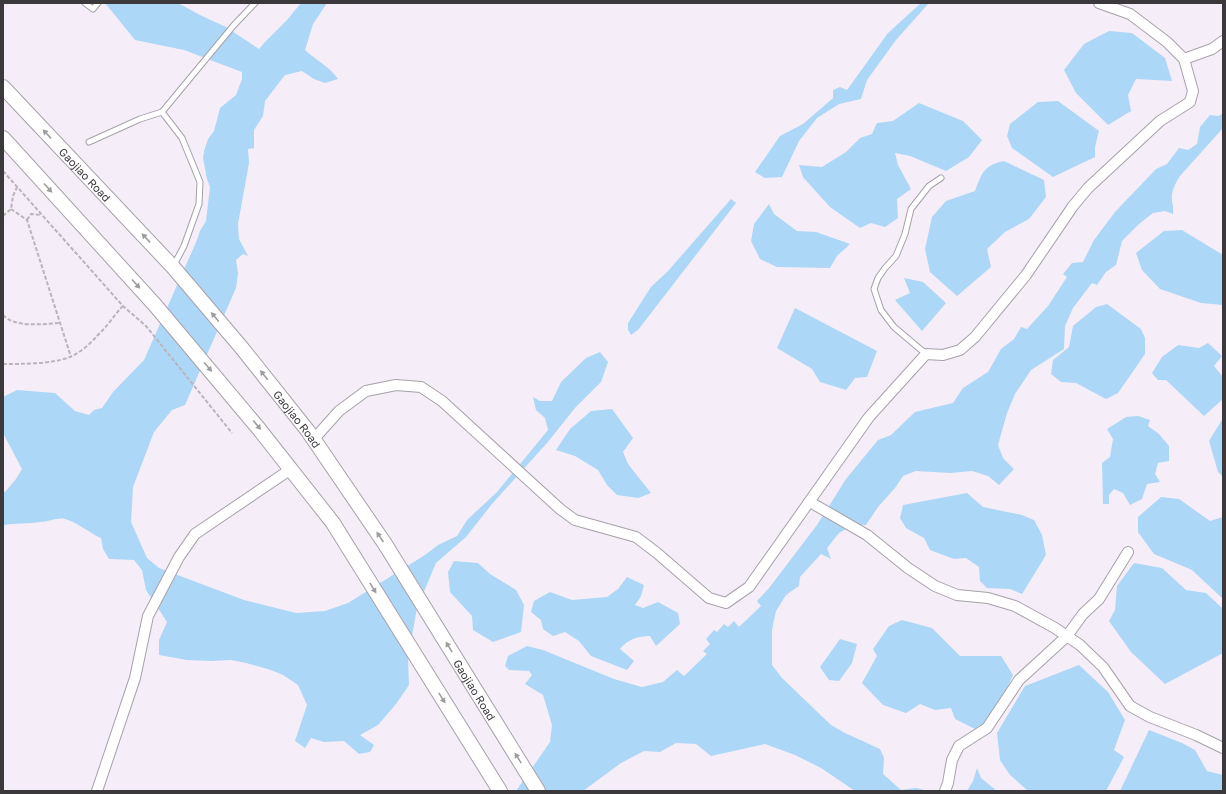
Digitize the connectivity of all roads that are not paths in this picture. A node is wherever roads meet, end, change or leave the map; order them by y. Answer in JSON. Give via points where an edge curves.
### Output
{"nodes":[{"id":1,"x":85,"y":3,"type":"edge"},
{"id":2,"x":98,"y":3,"type":"edge"},
{"id":3,"x":255,"y":3,"type":"edge"},
{"id":4,"x":1099,"y":3,"type":"edge"},
{"id":5,"x":1223,"y":41,"type":"edge"},
{"id":6,"x":1184,"y":59,"type":"junction"},
{"id":7,"x":3,"y":87,"type":"edge"},
{"id":8,"x":162,"y":112,"type":"junction"},
{"id":9,"x":3,"y":138,"type":"edge"},
{"id":10,"x":89,"y":142,"type":"dead end"},
{"id":11,"x":941,"y":178,"type":"dead end"},
{"id":12,"x":173,"y":267,"type":"junction"},
{"id":13,"x":926,"y":354,"type":"junction"},
{"id":14,"x":314,"y":439,"type":"junction"},
{"id":15,"x":291,"y":469,"type":"junction"},
{"id":16,"x":810,"y":502,"type":"junction"},
{"id":17,"x":1128,"y":552,"type":"dead end"},
{"id":18,"x":1067,"y":636,"type":"junction"},
{"id":19,"x":1223,"y":748,"type":"edge"},
{"id":20,"x":97,"y":791,"type":"edge"},
{"id":21,"x":500,"y":791,"type":"edge"},
{"id":22,"x":538,"y":791,"type":"edge"},
{"id":23,"x":945,"y":791,"type":"edge"}],
"edges":[{"from":1,"to":2,"type":"lane","via":[[93,9]]},
{"from":3,"to":8,"type":"lane"},
{"from":4,"to":6,"type":"street","via":[[1130,14],[1167,42]]},
{"from":5,"to":6,"type":"street","via":[[1212,49]]},
{"from":6,"to":13,"type":"street","via":[[1193,91],[1190,102],[1160,120],[1088,188],[1026,275],[975,337],[960,350],[943,355]]},
{"from":12,"to":7,"type":"main road","name":"Gaojiao Road","one_way":true},
{"from":8,"to":10,"type":"lane"},
{"from":8,"to":12,"type":"lane","via":[[182,138],[200,182],[199,204],[184,246]]},
{"from":9,"to":15,"type":"main road","one_way":true,"via":[[155,305]]},
{"from":11,"to":13,"type":"lane","via":[[929,186],[912,209],[896,256],[878,278],[874,289],[881,310],[894,327]]},
{"from":14,"to":12,"type":"main road","name":"Gaojiao Road","one_way":true},
{"from":13,"to":16,"type":"street","via":[[869,417]]},
{"from":14,"to":16,"type":"street","via":[[339,411],[366,391],[396,385],[421,386],[442,401],[575,520],[636,537],[709,598],[726,603],[749,587]]},
{"from":22,"to":14,"type":"main road","name":"Gaojiao Road","one_way":true,"via":[[385,544]]},
{"from":15,"to":20,"type":"street","via":[[196,534],[179,557],[148,616],[135,678]]},
{"from":15,"to":21,"type":"main road","one_way":true,"via":[[333,523]]},
{"from":16,"to":18,"type":"street","via":[[867,535],[935,586],[957,595],[988,598],[1015,606]]},
{"from":17,"to":18,"type":"street","via":[[1099,599],[1083,614]]},
{"from":18,"to":19,"type":"street","via":[[1103,667],[1130,706]]},
{"from":18,"to":23,"type":"street","via":[[1019,680],[986,728],[959,746],[952,760]]}]}
